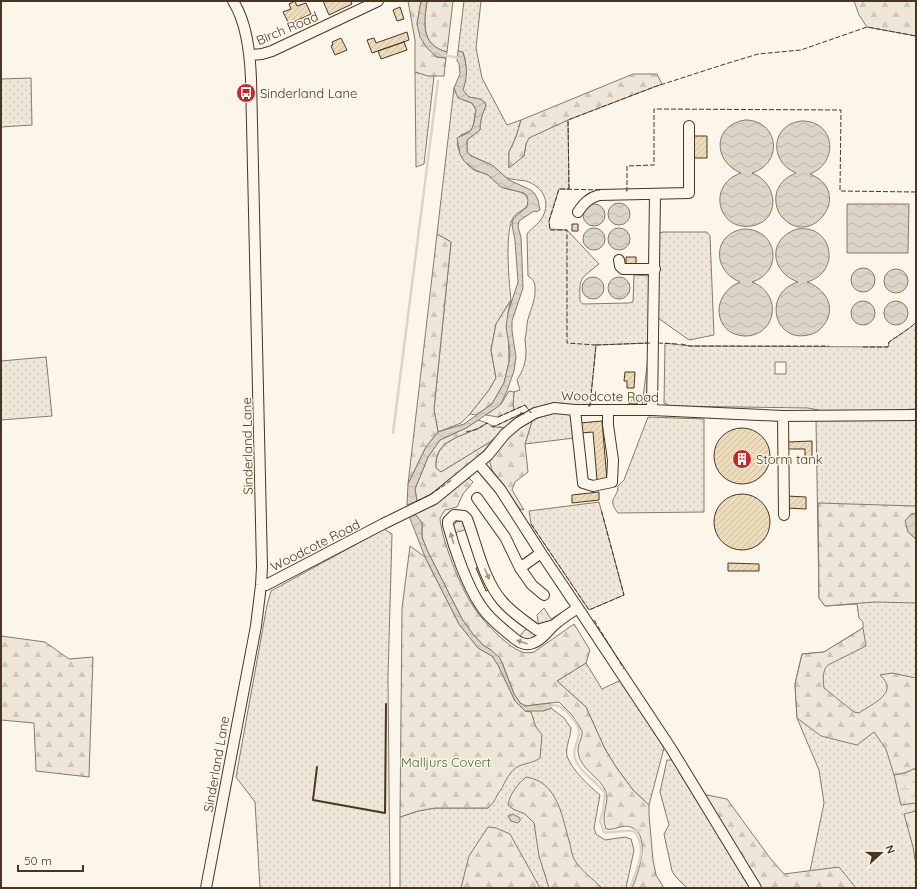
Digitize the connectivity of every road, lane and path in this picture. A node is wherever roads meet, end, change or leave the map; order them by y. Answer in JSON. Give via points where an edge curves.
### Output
{"nodes":[{"id":1,"x":233,"y":1,"type":"edge"},
{"id":2,"x":378,"y":1,"type":"edge"},
{"id":3,"x":250,"y":56,"type":"junction"},
{"id":4,"x":689,"y":126,"type":"dead end"},
{"id":5,"x":655,"y":195,"type":"junction"},
{"id":6,"x":578,"y":212,"type":"dead end"},
{"id":7,"x":619,"y":260,"type":"dead end"},
{"id":8,"x":655,"y":269,"type":"junction"},
{"id":9,"x":575,"y":410,"type":"junction"},
{"id":10,"x":608,"y":410,"type":"junction"},
{"id":11,"x":652,"y":410,"type":"junction"},
{"id":12,"x":916,"y":415,"type":"edge"},
{"id":13,"x":783,"y":416,"type":"junction"},
{"id":14,"x":478,"y":462,"type":"junction"},
{"id":15,"x":477,"y":498,"type":"dead end"},
{"id":16,"x":784,"y":515,"type":"dead end"},
{"id":17,"x":541,"y":553,"type":"junction"},
{"id":18,"x":520,"y":568,"type":"junction"},
{"id":19,"x":261,"y":585,"type":"junction"},
{"id":20,"x":544,"y":595,"type":"dead end"},
{"id":21,"x":578,"y":608,"type":"junction"},
{"id":22,"x":554,"y":626,"type":"junction"},
{"id":23,"x":206,"y":888,"type":"edge"},
{"id":24,"x":756,"y":888,"type":"edge"}],
"edges":[{"from":1,"to":3,"type":"street","name":"Sinderland Lane","via":[[242,22]]},
{"from":2,"to":3,"type":"street","name":"Birch Road","via":[[272,50]]},
{"from":3,"to":19,"type":"street","name":"Sinderland Lane"},
{"from":4,"to":5,"type":"street","via":[[689,194]]},
{"from":5,"to":6,"type":"street","via":[[599,195],[591,198]]},
{"from":5,"to":8,"type":"street"},
{"from":7,"to":8,"type":"street","via":[[623,269]]},
{"from":8,"to":11,"type":"street"},
{"from":9,"to":10,"type":"street","name":"Woodcote Road"},
{"from":9,"to":10,"type":"street","via":[[583,483],[593,486],[612,482],[613,460]]},
{"from":9,"to":14,"type":"street","name":"Woodcote Road","via":[[554,408],[535,413],[505,434],[488,455]]},
{"from":10,"to":11,"type":"street","name":"Woodcote Road"},
{"from":11,"to":13,"type":"street","name":"Woodcote Road"},
{"from":12,"to":13,"type":"street","name":"Woodcote Road"},
{"from":13,"to":16,"type":"street"},
{"from":14,"to":17,"type":"street","via":[[500,489]]},
{"from":14,"to":19,"type":"street","name":"Woodcote Road","via":[[442,494],[426,504],[266,585]]},
{"from":15,"to":18,"type":"street","via":[[505,537]]},
{"from":17,"to":18,"type":"street"},
{"from":17,"to":21,"type":"street"},
{"from":18,"to":20,"type":"street","via":[[532,585]]},
{"from":19,"to":23,"type":"street","name":"Sinderland Lane","via":[[256,626]]},
{"from":21,"to":22,"type":"street"},
{"from":21,"to":24,"type":"street","via":[[672,750]]},
{"from":22,"to":22,"type":"street","one_way":true,"via":[[541,639],[526,644],[496,624],[482,608],[472,589],[451,534],[448,521],[451,517],[458,515],[467,519],[492,587],[509,609],[537,630]]}]}
